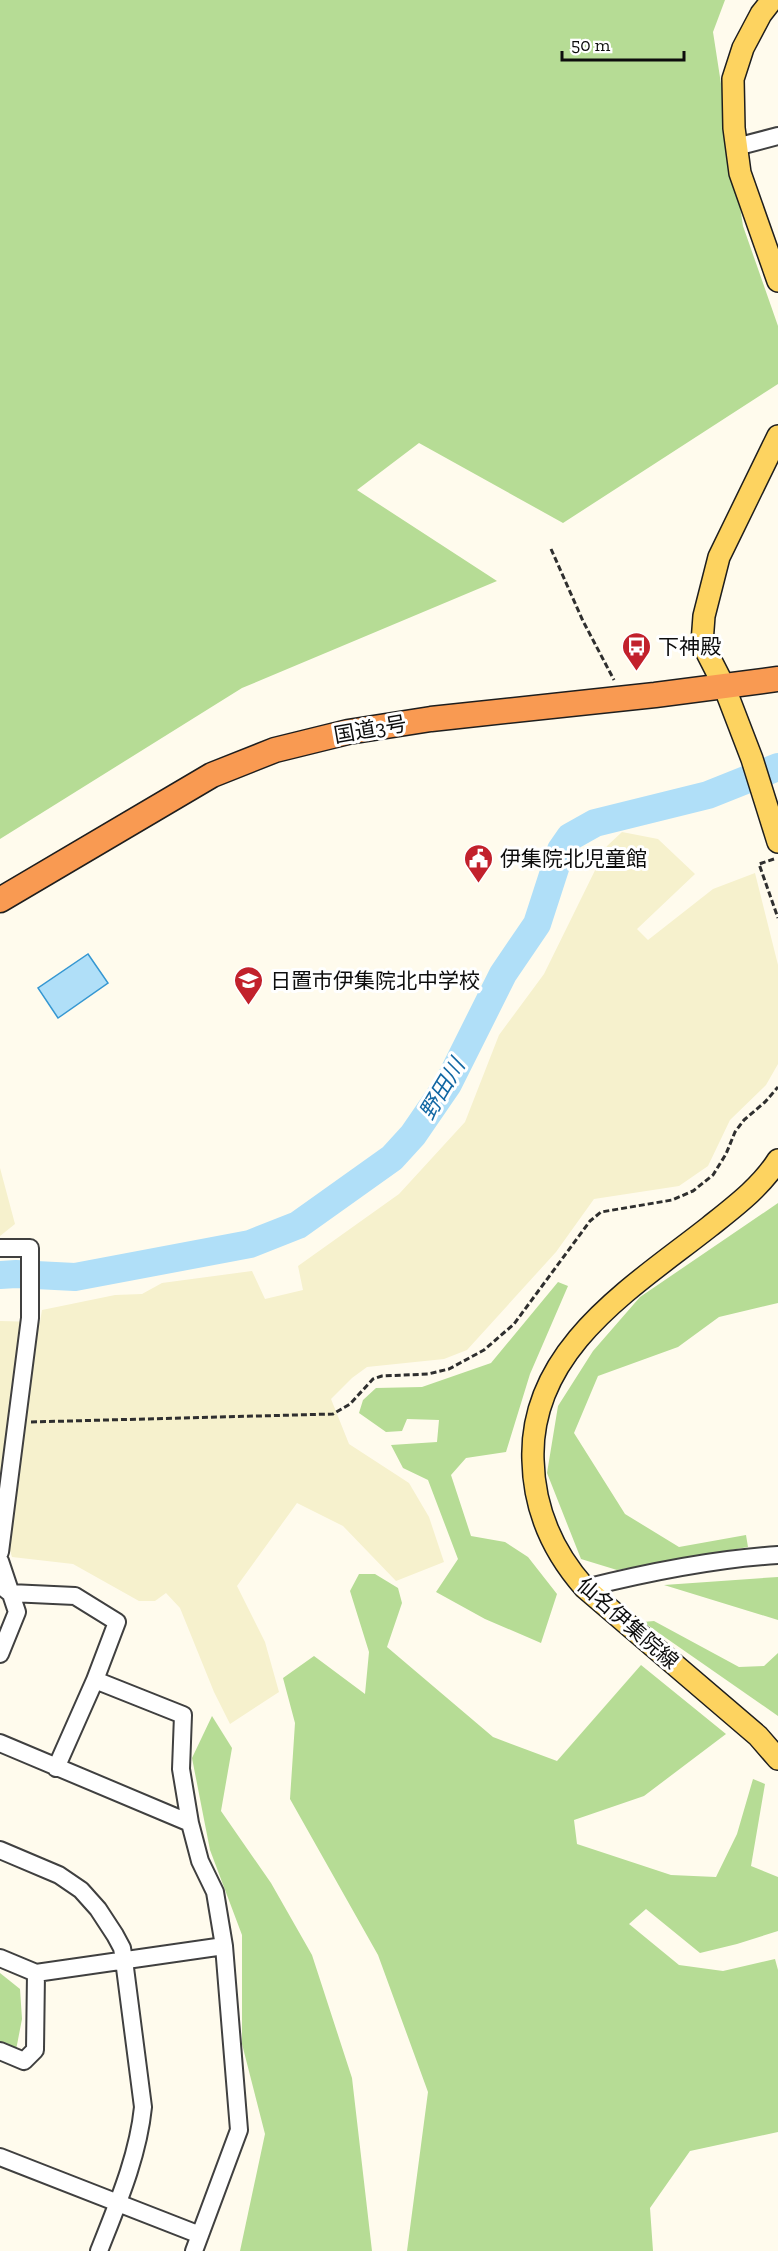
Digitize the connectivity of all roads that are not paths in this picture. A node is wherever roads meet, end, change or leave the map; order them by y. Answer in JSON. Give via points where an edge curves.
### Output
{"nodes":[{"id":1,"x":772,"y":0,"type":"edge"},
{"id":2,"x":778,"y":136,"type":"edge"},
{"id":3,"x":736,"y":147,"type":"junction"},
{"id":4,"x":778,"y":281,"type":"edge"},
{"id":5,"x":778,"y":436,"type":"edge"},
{"id":6,"x":778,"y":679,"type":"edge"},
{"id":7,"x":724,"y":686,"type":"junction"},
{"id":8,"x":778,"y":842,"type":"edge"},
{"id":9,"x":0,"y":900,"type":"edge"},
{"id":10,"x":778,"y":1160,"type":"edge"},
{"id":11,"x":0,"y":1248,"type":"edge"},
{"id":12,"x":0,"y":1552,"type":"edge"},
{"id":13,"x":778,"y":1555,"type":"edge"},
{"id":14,"x":0,"y":1561,"type":"edge"},
{"id":15,"x":585,"y":1588,"type":"junction"},
{"id":16,"x":5,"y":1589,"type":"edge"},
{"id":17,"x":0,"y":1654,"type":"edge"},
{"id":18,"x":95,"y":1680,"type":"junction"},
{"id":19,"x":0,"y":1743,"type":"edge"},
{"id":20,"x":778,"y":1759,"type":"edge"},
{"id":21,"x":56,"y":1768,"type":"junction"},
{"id":22,"x":190,"y":1823,"type":"junction"},
{"id":23,"x":0,"y":1850,"type":"edge"},
{"id":24,"x":224,"y":1946,"type":"junction"},
{"id":25,"x":0,"y":1958,"type":"edge"},
{"id":26,"x":124,"y":1960,"type":"junction"},
{"id":27,"x":36,"y":1973,"type":"junction"},
{"id":28,"x":0,"y":2051,"type":"edge"},
{"id":29,"x":0,"y":2157,"type":"edge"},
{"id":30,"x":118,"y":2203,"type":"junction"},
{"id":31,"x":197,"y":2243,"type":"edge"},
{"id":32,"x":99,"y":2251,"type":"edge"}],
"edges":[{"from":1,"to":3,"type":"main road","via":[[743,48],[733,79]]},
{"from":2,"to":3,"type":"street"},
{"from":3,"to":4,"type":"main road","via":[[740,173]]},
{"from":5,"to":7,"type":"main road","via":[[719,557],[704,616],[702,643]]},
{"from":6,"to":7,"type":"highway","name":"国道3号"},
{"from":7,"to":8,"type":"main road"},
{"from":7,"to":9,"type":"highway","name":"国道3号","via":[[390,724],[274,750],[212,775]]},
{"from":10,"to":15,"type":"main road","name":"仙名伊集院線","via":[[729,1211],[604,1310],[570,1347],[548,1383],[534,1437],[537,1500],[556,1548]]},
{"from":11,"to":12,"type":"street","via":[[30,1248],[30,1318]]},
{"from":13,"to":15,"type":"street","via":[[737,1557]]},
{"from":14,"to":16,"type":"street"},
{"from":15,"to":20,"type":"main road","name":"仙名伊集院線","via":[[758,1736]]},
{"from":16,"to":17,"type":"street","via":[[17,1611]]},
{"from":16,"to":18,"type":"street","via":[[52,1597],[75,1596],[117,1622]]},
{"from":18,"to":21,"type":"street"},
{"from":18,"to":22,"type":"street","via":[[183,1715],[181,1769]]},
{"from":19,"to":21,"type":"street"},
{"from":21,"to":22,"type":"street"},
{"from":22,"to":24,"type":"street","via":[[200,1861],[215,1892]]},
{"from":23,"to":26,"type":"street","via":[[59,1875],[81,1890],[115,1935]]},
{"from":24,"to":26,"type":"street"},
{"from":24,"to":31,"type":"street","via":[[239,2130]]},
{"from":25,"to":27,"type":"street"},
{"from":26,"to":27,"type":"street"},
{"from":26,"to":30,"type":"street","via":[[142,2107],[141,2131]]},
{"from":27,"to":28,"type":"street","via":[[35,2050],[24,2061]]},
{"from":29,"to":30,"type":"street"},
{"from":30,"to":31,"type":"street"},
{"from":30,"to":32,"type":"street"}]}
